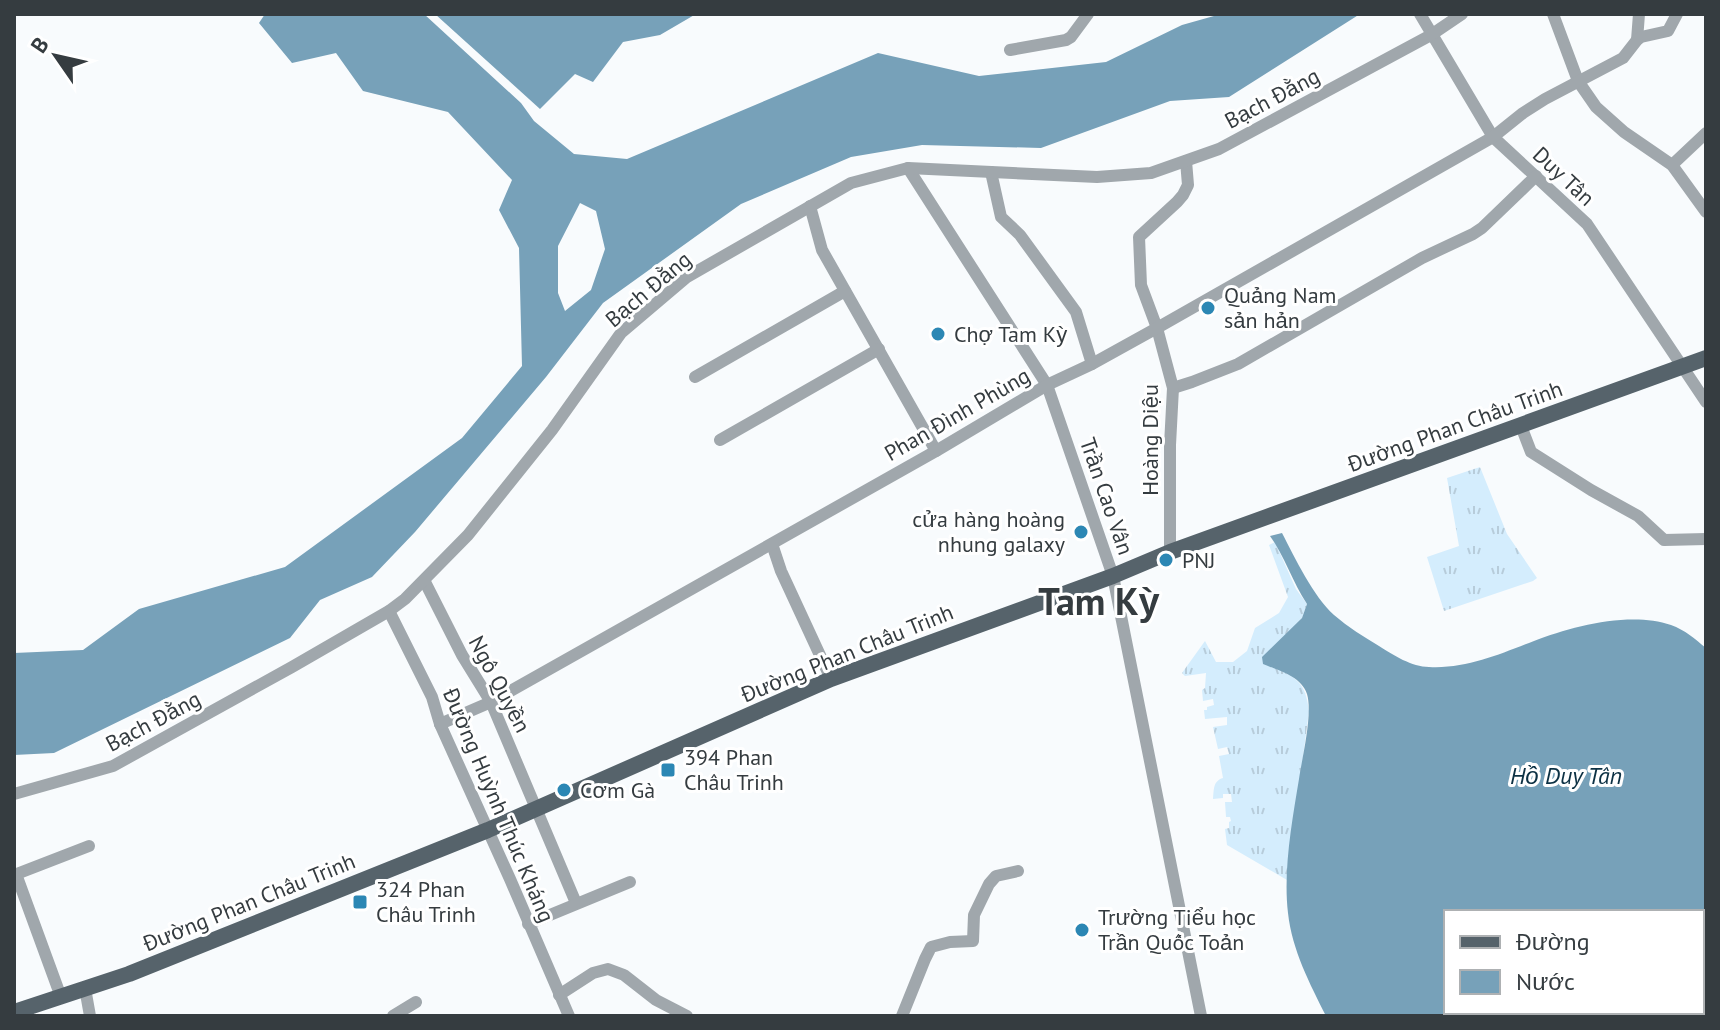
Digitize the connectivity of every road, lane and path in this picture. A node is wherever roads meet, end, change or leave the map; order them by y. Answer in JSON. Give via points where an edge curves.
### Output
{"nodes":[{"id":1,"x":1088,"y":14,"type":"edge"},
{"id":2,"x":1420,"y":14,"type":"edge"},
{"id":3,"x":1462,"y":14,"type":"edge"},
{"id":4,"x":1553,"y":14,"type":"edge"},
{"id":5,"x":1639,"y":14,"type":"edge"},
{"id":6,"x":1677,"y":14,"type":"edge"},
{"id":7,"x":1431,"y":35,"type":"junction"},
{"id":8,"x":1637,"y":40,"type":"junction"},
{"id":9,"x":1010,"y":50,"type":"dead end"},
{"id":10,"x":1578,"y":81,"type":"junction"},
{"id":11,"x":1706,"y":133,"type":"edge"},
{"id":12,"x":1493,"y":137,"type":"junction"},
{"id":13,"x":1186,"y":161,"type":"junction"},
{"id":14,"x":1672,"y":165,"type":"junction"},
{"id":15,"x":908,"y":168,"type":"junction"},
{"id":16,"x":991,"y":172,"type":"junction"},
{"id":17,"x":1536,"y":176,"type":"junction"},
{"id":18,"x":810,"y":206,"type":"junction"},
{"id":19,"x":1706,"y":212,"type":"edge"},
{"id":20,"x":845,"y":291,"type":"junction"},
{"id":21,"x":1157,"y":328,"type":"junction"},
{"id":22,"x":879,"y":349,"type":"junction"},
{"id":23,"x":1706,"y":358,"type":"edge"},
{"id":24,"x":1092,"y":364,"type":"junction"},
{"id":25,"x":1682,"y":367,"type":"junction"},
{"id":26,"x":695,"y":377,"type":"dead end"},
{"id":27,"x":1047,"y":385,"type":"junction"},
{"id":28,"x":1173,"y":388,"type":"junction"},
{"id":29,"x":1706,"y":402,"type":"edge"},
{"id":30,"x":1521,"y":426,"type":"junction"},
{"id":31,"x":720,"y":440,"type":"dead end"},
{"id":32,"x":936,"y":451,"type":"junction"},
{"id":33,"x":1706,"y":539,"type":"edge"},
{"id":34,"x":772,"y":544,"type":"junction"},
{"id":35,"x":1170,"y":552,"type":"junction"},
{"id":36,"x":1113,"y":576,"type":"junction"},
{"id":37,"x":424,"y":580,"type":"junction"},
{"id":38,"x":389,"y":611,"type":"junction"},
{"id":39,"x":831,"y":679,"type":"junction"},
{"id":40,"x":491,"y":702,"type":"junction"},
{"id":41,"x":440,"y":724,"type":"junction"},
{"id":42,"x":14,"y":794,"type":"edge"},
{"id":43,"x":537,"y":809,"type":"junction"},
{"id":44,"x":488,"y":830,"type":"junction"},
{"id":45,"x":89,"y":846,"type":"dead end"},
{"id":46,"x":1018,"y":871,"type":"dead end"},
{"id":47,"x":15,"y":874,"type":"edge"},
{"id":48,"x":630,"y":882,"type":"dead end"},
{"id":49,"x":576,"y":903,"type":"junction"},
{"id":50,"x":528,"y":924,"type":"junction"},
{"id":51,"x":85,"y":988,"type":"junction"},
{"id":52,"x":559,"y":995,"type":"junction"},
{"id":53,"x":61,"y":997,"type":"junction"},
{"id":54,"x":416,"y":1002,"type":"dead end"},
{"id":55,"x":14,"y":1012,"type":"edge"},
{"id":56,"x":90,"y":1016,"type":"edge"},
{"id":57,"x":393,"y":1016,"type":"edge"},
{"id":58,"x":569,"y":1016,"type":"edge"},
{"id":59,"x":687,"y":1016,"type":"edge"},
{"id":60,"x":902,"y":1016,"type":"edge"},
{"id":61,"x":1201,"y":1016,"type":"edge"}],
"edges":[{"from":1,"to":9,"type":"street","via":[[1066,40]]},
{"from":2,"to":7,"type":"street","name":"Duy Tân"},
{"from":3,"to":7,"type":"street","name":"Bạch Đằng"},
{"from":4,"to":10,"type":"street"},
{"from":5,"to":8,"type":"street"},
{"from":6,"to":8,"type":"street","name":"Phan Đình Phùng","via":[[1668,31]]},
{"from":7,"to":12,"type":"street","name":"Duy Tân"},
{"from":7,"to":13,"type":"street","name":"Bạch Đằng","via":[[1219,149]]},
{"from":8,"to":10,"type":"street","name":"Phan Đình Phùng","via":[[1623,58]]},
{"from":10,"to":12,"type":"street","name":"Phan Đình Phùng"},
{"from":10,"to":14,"type":"street","via":[[1602,113]]},
{"from":11,"to":14,"type":"street"},
{"from":12,"to":17,"type":"street","name":"Duy Tân"},
{"from":12,"to":21,"type":"street","name":"Phan Đình Phùng"},
{"from":13,"to":16,"type":"street","name":"Bạch Đằng","via":[[1151,173],[1097,177]]},
{"from":13,"to":21,"type":"street","name":"Hoàng Diệu","via":[[1188,185],[1183,195],[1139,237],[1141,285]]},
{"from":14,"to":19,"type":"street"},
{"from":15,"to":16,"type":"street","name":"Bạch Đằng"},
{"from":15,"to":18,"type":"street","name":"Bạch Đằng","via":[[851,183]]},
{"from":15,"to":27,"type":"street","name":"Trần Cao Vân"},
{"from":16,"to":24,"type":"street","via":[[1001,217],[1076,312]]},
{"from":17,"to":25,"type":"street","name":"Duy Tân","via":[[1587,224]]},
{"from":17,"to":28,"type":"street","via":[[1473,234],[1238,364]]},
{"from":18,"to":20,"type":"street","via":[[822,250]]},
{"from":18,"to":37,"type":"street","name":"Bạch Đằng","via":[[687,277],[621,333],[543,442]]},
{"from":20,"to":22,"type":"street"},
{"from":20,"to":26,"type":"street"},
{"from":21,"to":24,"type":"street","name":"Phan Đình Phùng"},
{"from":21,"to":28,"type":"street","name":"Hoàng Diệu"},
{"from":22,"to":31,"type":"street"},
{"from":22,"to":32,"type":"street"},
{"from":23,"to":25,"type":"main road","name":"Đường Phan Châu Trinh"},
{"from":24,"to":27,"type":"street","name":"Phan Đình Phùng"},
{"from":25,"to":29,"type":"street","name":"Duy Tân"},
{"from":25,"to":30,"type":"main road","name":"Đường Phan Châu Trinh"},
{"from":27,"to":32,"type":"street","name":"Phan Đình Phùng"},
{"from":27,"to":36,"type":"street","name":"Trần Cao Vân"},
{"from":28,"to":35,"type":"street","name":"Hoàng Diệu"},
{"from":30,"to":33,"type":"street","via":[[1531,452],[1638,516],[1664,540]]},
{"from":30,"to":35,"type":"main road","name":"Đường Phan Châu Trinh"},
{"from":32,"to":34,"type":"street","name":"Phan Đình Phùng"},
{"from":34,"to":39,"type":"street"},
{"from":34,"to":40,"type":"street","name":"Phan Đình Phùng"},
{"from":35,"to":36,"type":"main road","name":"Đường Phan Châu Trinh"},
{"from":36,"to":39,"type":"main road","name":"Đường Phan Châu Trinh"},
{"from":36,"to":61,"type":"street","name":"Trần Cao Vân"},
{"from":37,"to":38,"type":"street","name":"Bạch Đằng"},
{"from":37,"to":40,"type":"street","name":"Ngô Quyền"},
{"from":38,"to":41,"type":"street","name":"Đường Huỳnh Thúc Kháng"},
{"from":38,"to":42,"type":"street","name":"Bạch Đằng","via":[[113,766]]},
{"from":39,"to":43,"type":"main road","name":"Đường Phan Châu Trinh"},
{"from":40,"to":41,"type":"street","name":"Phan Đình Phùng"},
{"from":40,"to":43,"type":"street","name":"Ngô Quyền"},
{"from":41,"to":44,"type":"street","name":"Đường Huỳnh Thúc Kháng"},
{"from":43,"to":44,"type":"main road","name":"Đường Phan Châu Trinh"},
{"from":43,"to":49,"type":"street","name":"Ngô Quyền"},
{"from":44,"to":50,"type":"street","name":"Đường Huỳnh Thúc Kháng"},
{"from":44,"to":51,"type":"main road","name":"Đường Phan Châu Trinh"},
{"from":45,"to":47,"type":"street"},
{"from":46,"to":60,"type":"street","via":[[996,876],[989,884],[974,915],[973,941],[931,947]]},
{"from":47,"to":53,"type":"street"},
{"from":48,"to":49,"type":"street"},
{"from":49,"to":50,"type":"street"},
{"from":50,"to":52,"type":"street","name":"Đường Huỳnh Thúc Kháng"},
{"from":51,"to":53,"type":"main road","name":"Đường Phan Châu Trinh"},
{"from":51,"to":56,"type":"street"},
{"from":52,"to":58,"type":"street","name":"Đường Huỳnh Thúc Kháng"},
{"from":52,"to":59,"type":"street","via":[[608,969]]},
{"from":53,"to":55,"type":"main road","name":"Đường Phan Châu Trinh"},
{"from":54,"to":57,"type":"street"}]}
